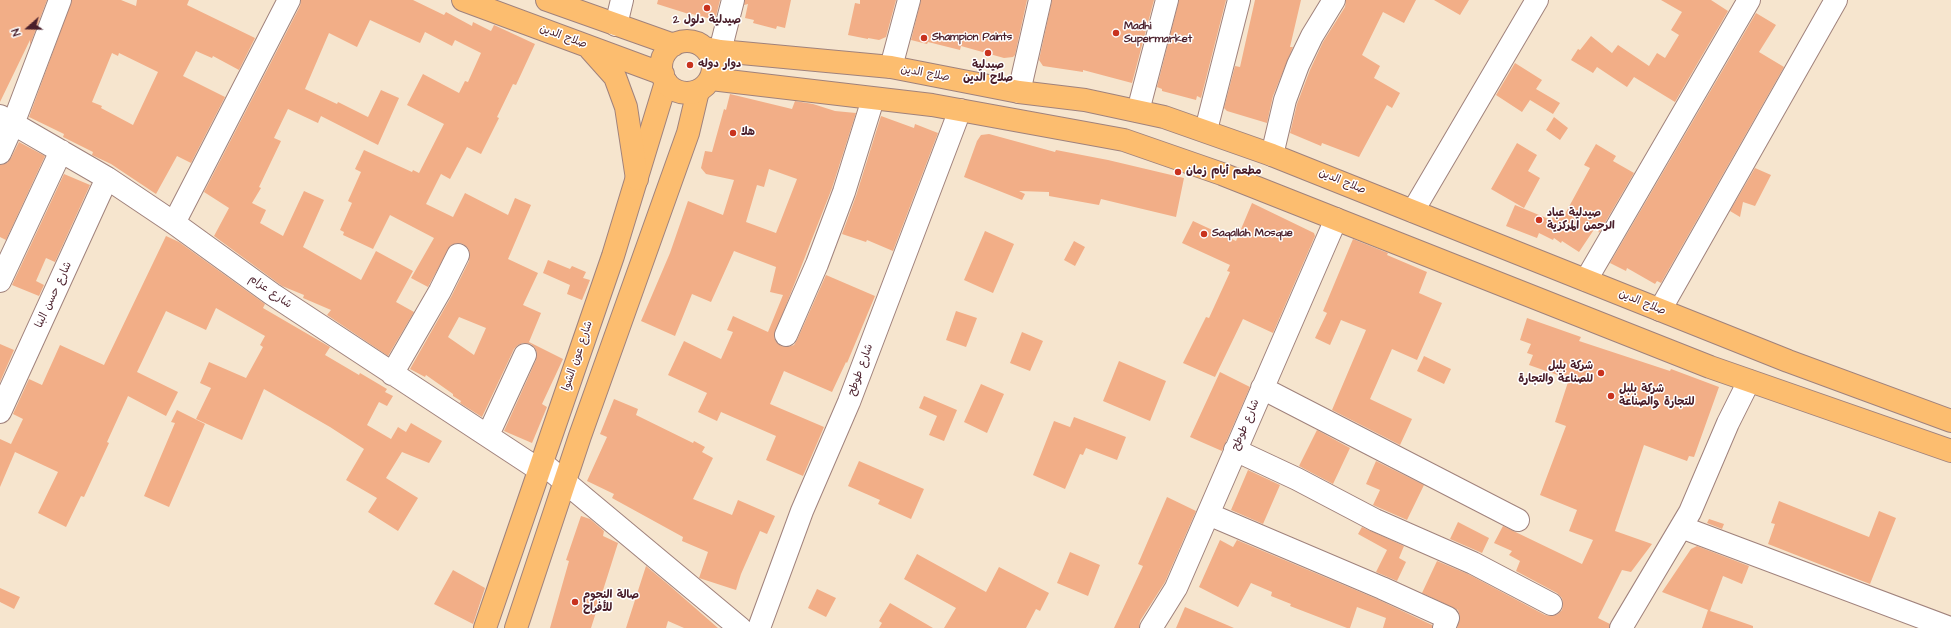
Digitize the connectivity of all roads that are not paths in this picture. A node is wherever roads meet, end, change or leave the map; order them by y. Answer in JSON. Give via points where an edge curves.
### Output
{"nodes":[{"id":1,"x":60,"y":0,"type":"edge"},
{"id":2,"x":288,"y":0,"type":"edge"},
{"id":3,"x":463,"y":0,"type":"edge"},
{"id":4,"x":547,"y":0,"type":"edge"},
{"id":5,"x":622,"y":0,"type":"edge"},
{"id":6,"x":733,"y":0,"type":"edge"},
{"id":7,"x":909,"y":0,"type":"edge"},
{"id":8,"x":1040,"y":0,"type":"edge"},
{"id":9,"x":1167,"y":0,"type":"edge"},
{"id":10,"x":1239,"y":0,"type":"edge"},
{"id":11,"x":1334,"y":0,"type":"edge"},
{"id":12,"x":1537,"y":0,"type":"edge"},
{"id":13,"x":1749,"y":0,"type":"edge"},
{"id":14,"x":1836,"y":0,"type":"edge"},
{"id":15,"x":616,"y":24,"type":"junction"},
{"id":16,"x":674,"y":45,"type":"junction"},
{"id":17,"x":587,"y":46,"type":"junction"},
{"id":18,"x":712,"y":49,"type":"junction"},
{"id":19,"x":891,"y":67,"type":"junction"},
{"id":20,"x":664,"y":78,"type":"junction"},
{"id":21,"x":704,"y":85,"type":"junction"},
{"id":22,"x":1019,"y":92,"type":"junction"},
{"id":23,"x":873,"y":99,"type":"junction"},
{"id":24,"x":960,"y":110,"type":"junction"},
{"id":25,"x":1138,"y":111,"type":"junction"},
{"id":26,"x":7,"y":120,"type":"edge"},
{"id":27,"x":1206,"y":130,"type":"junction"},
{"id":28,"x":61,"y":150,"type":"junction"},
{"id":29,"x":0,"y":153,"type":"edge"},
{"id":30,"x":1272,"y":155,"type":"junction"},
{"id":31,"x":107,"y":178,"type":"junction"},
{"id":32,"x":637,"y":179,"type":"junction"},
{"id":33,"x":1413,"y":211,"type":"junction"},
{"id":34,"x":1336,"y":219,"type":"junction"},
{"id":35,"x":174,"y":223,"type":"junction"},
{"id":36,"x":458,"y":255,"type":"dead end"},
{"id":37,"x":1586,"y":280,"type":"junction"},
{"id":38,"x":0,"y":281,"type":"edge"},
{"id":39,"x":1660,"y":310,"type":"junction"},
{"id":40,"x":786,"y":335,"type":"dead end"},
{"id":41,"x":525,"y":355,"type":"dead end"},
{"id":42,"x":392,"y":374,"type":"junction"},
{"id":43,"x":1749,"y":381,"type":"junction"},
{"id":44,"x":1262,"y":388,"type":"junction"},
{"id":45,"x":0,"y":412,"type":"edge"},
{"id":46,"x":1951,"y":421,"type":"edge"},
{"id":47,"x":488,"y":435,"type":"junction"},
{"id":48,"x":1235,"y":450,"type":"junction"},
{"id":49,"x":1951,"y":451,"type":"edge"},
{"id":50,"x":540,"y":466,"type":"junction"},
{"id":51,"x":565,"y":482,"type":"junction"},
{"id":52,"x":1208,"y":514,"type":"junction"},
{"id":53,"x":1518,"y":520,"type":"dead end"},
{"id":54,"x":1681,"y":527,"type":"junction"},
{"id":55,"x":1551,"y":604,"type":"dead end"},
{"id":56,"x":484,"y":628,"type":"edge"},
{"id":57,"x":516,"y":628,"type":"edge"},
{"id":58,"x":740,"y":628,"type":"edge"},
{"id":59,"x":759,"y":628,"type":"edge"},
{"id":60,"x":1150,"y":628,"type":"edge"},
{"id":61,"x":1444,"y":628,"type":"edge"},
{"id":62,"x":1621,"y":628,"type":"edge"},
{"id":63,"x":1950,"y":628,"type":"edge"}],
"edges":[{"from":1,"to":26,"type":"street"},
{"from":2,"to":35,"type":"street"},
{"from":3,"to":17,"type":"main road","name":"صلاح الدين"},
{"from":4,"to":15,"type":"main road"},
{"from":5,"to":15,"type":"street"},
{"from":6,"to":18,"type":"street"},
{"from":7,"to":19,"type":"street"},
{"from":8,"to":22,"type":"street"},
{"from":9,"to":25,"type":"street"},
{"from":10,"to":27,"type":"street"},
{"from":11,"to":30,"type":"street","via":[[1298,65],[1285,100]]},
{"from":12,"to":33,"type":"street"},
{"from":13,"to":37,"type":"street"},
{"from":14,"to":39,"type":"street"},
{"from":15,"to":16,"type":"main road"},
{"from":16,"to":18,"type":"main road","via":[[690,41]]},
{"from":16,"to":20,"type":"main road","via":[[663,57]]},
{"from":17,"to":20,"type":"main road","name":"صلاح الدين"},
{"from":17,"to":32,"type":"main road","via":[[616,77],[626,107]]},
{"from":18,"to":19,"type":"main road","name":"صلاح الدين"},
{"from":18,"to":21,"type":"main road","via":[[713,62]]},
{"from":19,"to":22,"type":"main road","name":"صلاح الدين"},
{"from":20,"to":21,"type":"main road","via":[[681,92],[689,93]]},
{"from":20,"to":32,"type":"main road","name":"شارع عون الشوا"},
{"from":21,"to":23,"type":"main road"},
{"from":21,"to":51,"type":"main road"},
{"from":22,"to":25,"type":"main road","name":"صلاح الدين","via":[[1085,100]]},
{"from":23,"to":24,"type":"main road"},
{"from":23,"to":40,"type":"street","via":[[844,192],[817,264]]},
{"from":24,"to":34,"type":"main road","via":[[1124,140],[1222,174]]},
{"from":24,"to":59,"type":"street","name":"شارع طوطح","via":[[849,402],[802,511]]},
{"from":25,"to":27,"type":"main road","name":"صلاح الدين"},
{"from":26,"to":28,"type":"street","name":"شارع عزام"},
{"from":26,"to":29,"type":"street"},
{"from":27,"to":30,"type":"main road","name":"صلاح الدين"},
{"from":28,"to":31,"type":"street","name":"شارع عزام"},
{"from":28,"to":38,"type":"street"},
{"from":30,"to":33,"type":"main road","name":"صلاح الدين"},
{"from":31,"to":35,"type":"street","name":"شارع عزام"},
{"from":31,"to":45,"type":"street","name":"شارع حسن البنا"},
{"from":32,"to":50,"type":"main road","name":"شارع عون الشوا","via":[[611,264]]},
{"from":33,"to":37,"type":"main road","name":"صلاح الدين"},
{"from":34,"to":43,"type":"main road"},
{"from":34,"to":44,"type":"street","name":"شارع طوطح"},
{"from":35,"to":42,"type":"street","name":"شارع عزام","via":[[272,294]]},
{"from":36,"to":42,"type":"street"},
{"from":37,"to":39,"type":"main road","name":"صلاح الدين"},
{"from":39,"to":46,"type":"main road","name":"صلاح الدين","via":[[1788,361]]},
{"from":41,"to":47,"type":"street"},
{"from":42,"to":47,"type":"street","name":"شارع عزام"},
{"from":43,"to":49,"type":"main road"},
{"from":43,"to":54,"type":"street"},
{"from":44,"to":48,"type":"street","name":"شارع طوطح"},
{"from":44,"to":53,"type":"street"},
{"from":47,"to":50,"type":"street","name":"شارع عزام"},
{"from":48,"to":52,"type":"street","name":"شارع طوطح"},
{"from":48,"to":55,"type":"street","via":[[1376,520],[1473,563]]},
{"from":50,"to":51,"type":"street","name":"شارع عزام"},
{"from":50,"to":56,"type":"main road","name":"شارع عون الشوا"},
{"from":51,"to":57,"type":"main road"},
{"from":51,"to":58,"type":"street","name":"شارع عزام"},
{"from":52,"to":60,"type":"street","name":"شارع طوطح","via":[[1176,588]]},
{"from":52,"to":61,"type":"street","via":[[1448,618]]},
{"from":54,"to":62,"type":"street"},
{"from":54,"to":63,"type":"street"}]}
